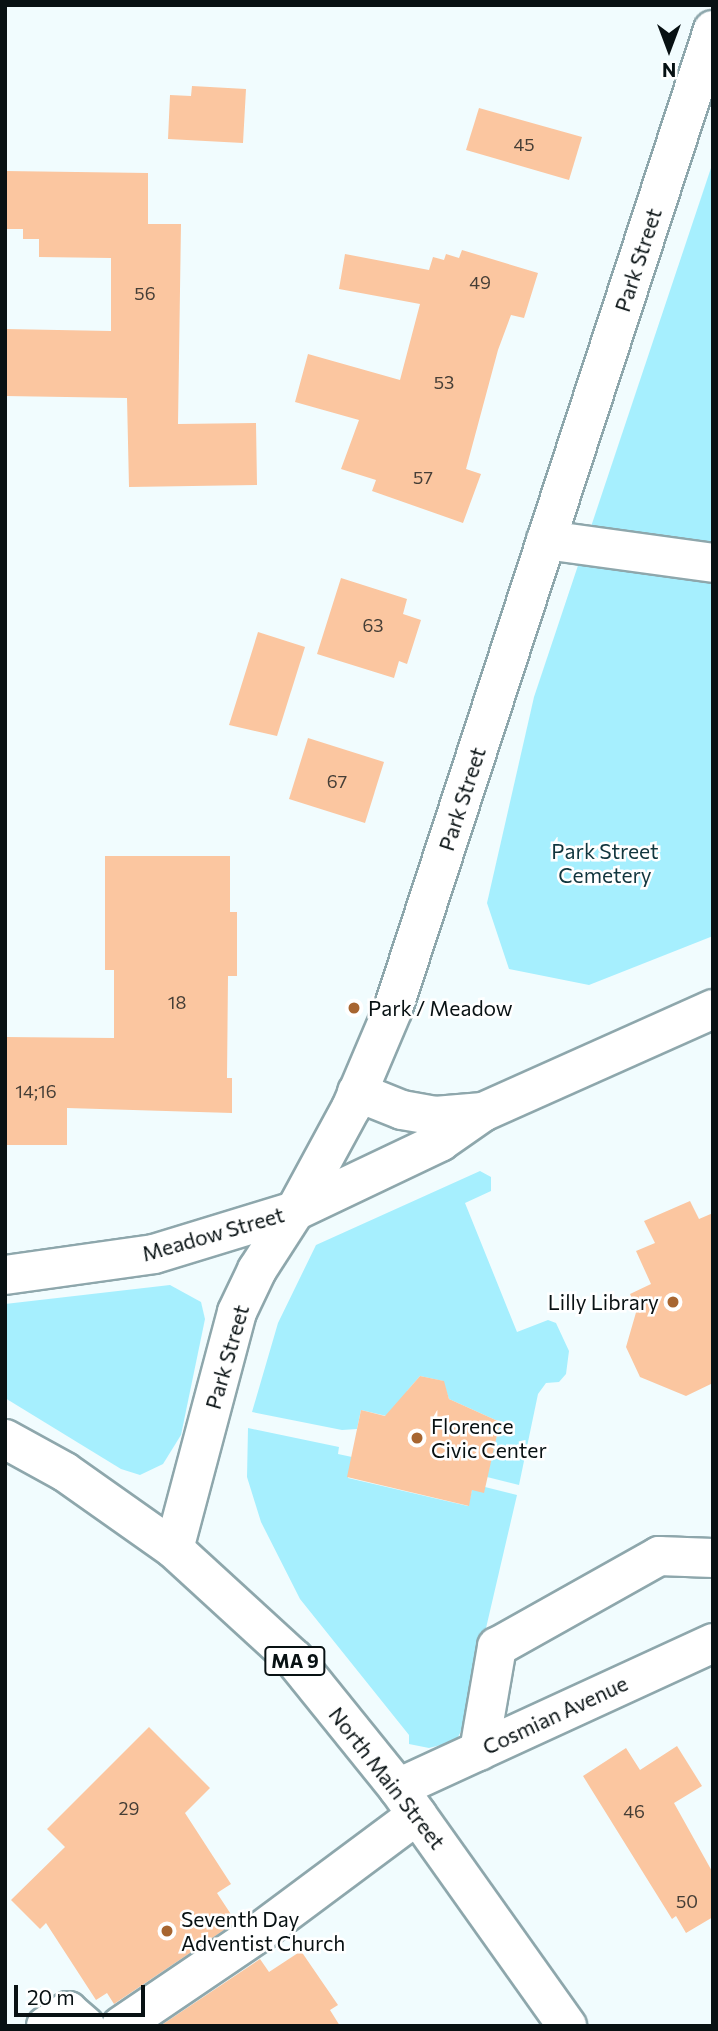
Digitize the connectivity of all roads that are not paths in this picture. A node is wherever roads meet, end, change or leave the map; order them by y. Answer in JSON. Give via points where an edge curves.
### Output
{"nodes":[{"id":1,"x":713,"y":30,"type":"edge"},
{"id":2,"x":546,"y":540,"type":"junction"},
{"id":3,"x":713,"y":563,"type":"edge"},
{"id":4,"x":713,"y":1009,"type":"edge"},
{"id":5,"x":358,"y":1092,"type":"junction"},
{"id":6,"x":482,"y":1112,"type":"junction"},
{"id":7,"x":295,"y":1211,"type":"junction"},
{"id":8,"x":5,"y":1275,"type":"edge"},
{"id":9,"x":5,"y":1438,"type":"edge"},
{"id":10,"x":174,"y":1549,"type":"junction"},
{"id":11,"x":713,"y":1558,"type":"edge"},
{"id":12,"x":713,"y":1643,"type":"edge"},
{"id":13,"x":479,"y":1751,"type":"junction"},
{"id":14,"x":408,"y":1802,"type":"junction"},
{"id":15,"x":46,"y":2026,"type":"edge"},
{"id":16,"x":85,"y":2026,"type":"edge"},
{"id":17,"x":121,"y":2026,"type":"edge"},
{"id":18,"x":567,"y":2026,"type":"edge"}],
"edges":[{"from":1,"to":2,"type":"main road","name":"Park Street"},
{"from":2,"to":3,"type":"main road"},
{"from":2,"to":5,"type":"main road","name":"Park Street","via":[[393,1009]]},
{"from":4,"to":6,"type":"main road"},
{"from":5,"to":6,"type":"main road","via":[[402,1111],[435,1116]]},
{"from":5,"to":7,"type":"main road","name":"Park Street"},
{"from":6,"to":7,"type":"main road","name":"Meadow Street","via":[[440,1142]]},
{"from":7,"to":8,"type":"main road","name":"Meadow Street","via":[[154,1254]]},
{"from":7,"to":10,"type":"main road","name":"Park Street","via":[[257,1270],[237,1312]]},
{"from":9,"to":10,"type":"main road","name":"North Main Street","number":"MA 9","via":[[65,1472]]},
{"from":10,"to":14,"type":"main road","name":"North Main Street","number":"MA 9","via":[[294,1659]]},
{"from":11,"to":13,"type":"main road","via":[[659,1556],[497,1647]]},
{"from":12,"to":13,"type":"main road","name":"Cosmian Avenue"},
{"from":13,"to":14,"type":"main road","name":"Cosmian Avenue"},
{"from":14,"to":17,"type":"main road","name":"Cosmian Avenue","via":[[260,1932]]},
{"from":14,"to":18,"type":"main road","name":"North Main Street","number":"MA 9"},
{"from":15,"to":16,"type":"main road","via":[[68,2011]]}]}
